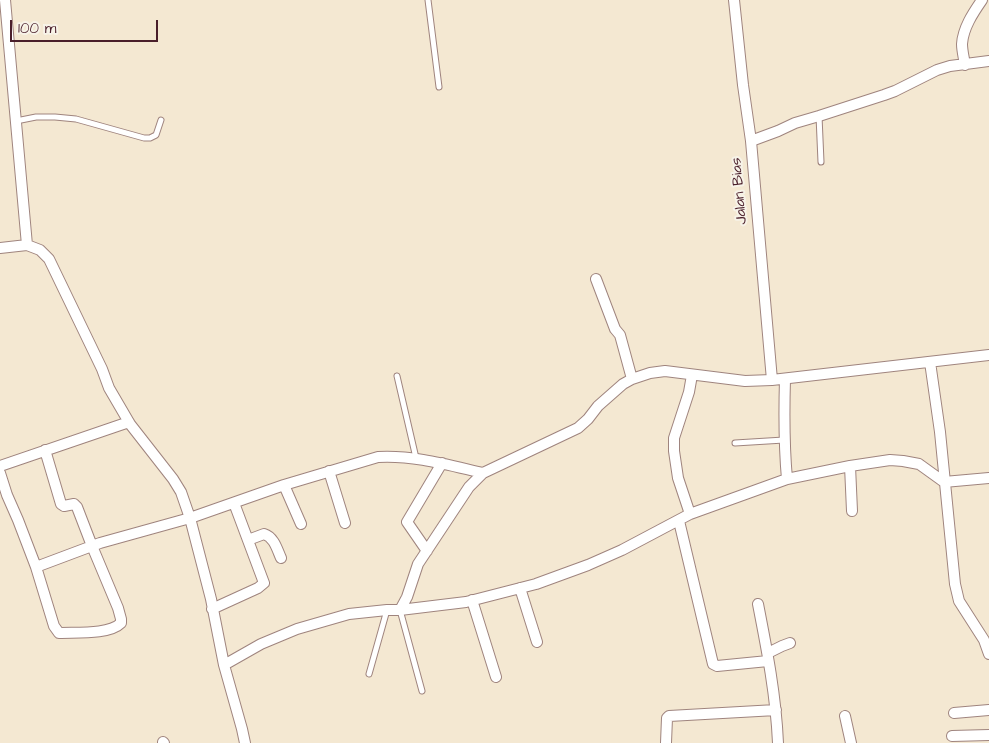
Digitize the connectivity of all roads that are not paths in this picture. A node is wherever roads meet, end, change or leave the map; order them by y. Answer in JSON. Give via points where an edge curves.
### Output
{"nodes":[{"id":1,"x":5,"y":0,"type":"edge"},
{"id":2,"x":428,"y":0,"type":"edge"},
{"id":3,"x":734,"y":0,"type":"edge"},
{"id":4,"x":982,"y":0,"type":"edge"},
{"id":5,"x":989,"y":61,"type":"edge"},
{"id":6,"x":965,"y":65,"type":"junction"},
{"id":7,"x":439,"y":87,"type":"dead end"},
{"id":8,"x":819,"y":116,"type":"junction"},
{"id":9,"x":161,"y":120,"type":"dead end"},
{"id":10,"x":16,"y":121,"type":"junction"},
{"id":11,"x":751,"y":141,"type":"junction"},
{"id":12,"x":821,"y":162,"type":"dead end"},
{"id":13,"x":27,"y":245,"type":"junction"},
{"id":14,"x":0,"y":248,"type":"edge"},
{"id":15,"x":596,"y":279,"type":"dead end"},
{"id":16,"x":989,"y":355,"type":"edge"},
{"id":17,"x":930,"y":362,"type":"junction"},
{"id":18,"x":692,"y":374,"type":"junction"},
{"id":19,"x":397,"y":376,"type":"dead end"},
{"id":20,"x":632,"y":379,"type":"junction"},
{"id":21,"x":785,"y":379,"type":"junction"},
{"id":22,"x":772,"y":380,"type":"junction"},
{"id":23,"x":129,"y":422,"type":"junction"},
{"id":24,"x":784,"y":440,"type":"junction"},
{"id":25,"x":735,"y":443,"type":"dead end"},
{"id":26,"x":46,"y":450,"type":"junction"},
{"id":27,"x":416,"y":458,"type":"junction"},
{"id":28,"x":442,"y":464,"type":"junction"},
{"id":29,"x":0,"y":466,"type":"edge"},
{"id":30,"x":850,"y":466,"type":"junction"},
{"id":31,"x":329,"y":471,"type":"junction"},
{"id":32,"x":0,"y":473,"type":"edge"},
{"id":33,"x":483,"y":473,"type":"junction"},
{"id":34,"x":989,"y":478,"type":"edge"},
{"id":35,"x":787,"y":479,"type":"junction"},
{"id":36,"x":944,"y":482,"type":"junction"},
{"id":37,"x":284,"y":486,"type":"junction"},
{"id":38,"x":234,"y":503,"type":"junction"},
{"id":39,"x":852,"y":511,"type":"dead end"},
{"id":40,"x":690,"y":514,"type":"junction"},
{"id":41,"x":190,"y":518,"type":"junction"},
{"id":42,"x":680,"y":520,"type":"junction"},
{"id":43,"x":301,"y":524,"type":"dead end"},
{"id":44,"x":345,"y":524,"type":"dead end"},
{"id":45,"x":248,"y":540,"type":"junction"},
{"id":46,"x":92,"y":546,"type":"junction"},
{"id":47,"x":426,"y":551,"type":"junction"},
{"id":48,"x":281,"y":558,"type":"dead end"},
{"id":49,"x":36,"y":567,"type":"junction"},
{"id":50,"x":520,"y":588,"type":"junction"},
{"id":51,"x":472,"y":600,"type":"junction"},
{"id":52,"x":758,"y":604,"type":"dead end"},
{"id":53,"x":212,"y":609,"type":"junction"},
{"id":54,"x":387,"y":610,"type":"junction"},
{"id":55,"x":400,"y":610,"type":"junction"},
{"id":56,"x":537,"y":642,"type":"dead end"},
{"id":57,"x":790,"y":644,"type":"dead end"},
{"id":58,"x":989,"y":654,"type":"edge"},
{"id":59,"x":768,"y":657,"type":"junction"},
{"id":60,"x":224,"y":666,"type":"junction"},
{"id":61,"x":369,"y":674,"type":"dead end"},
{"id":62,"x":496,"y":677,"type":"dead end"},
{"id":63,"x":422,"y":691,"type":"dead end"},
{"id":64,"x":776,"y":710,"type":"junction"},
{"id":65,"x":989,"y":710,"type":"edge"},
{"id":66,"x":954,"y":713,"type":"dead end"},
{"id":67,"x":845,"y":716,"type":"dead end"},
{"id":68,"x":989,"y":735,"type":"edge"},
{"id":69,"x":952,"y":736,"type":"dead end"},
{"id":70,"x":245,"y":743,"type":"edge"},
{"id":71,"x":666,"y":743,"type":"edge"},
{"id":72,"x":778,"y":743,"type":"edge"},
{"id":73,"x":851,"y":743,"type":"edge"}],
"edges":[{"from":1,"to":10,"type":"street"},
{"from":2,"to":7,"type":"lane"},
{"from":3,"to":11,"type":"street","name":"Jalan Bias"},
{"from":4,"to":6,"type":"street","via":[[963,34]]},
{"from":5,"to":6,"type":"street"},
{"from":6,"to":8,"type":"street","via":[[937,70],[895,91]]},
{"from":8,"to":11,"type":"street"},
{"from":8,"to":12,"type":"lane"},
{"from":9,"to":10,"type":"lane","via":[[156,135],[150,138],[76,119],[36,117]]},
{"from":10,"to":13,"type":"street"},
{"from":11,"to":22,"type":"street","name":"Jalan Bias"},
{"from":13,"to":14,"type":"street"},
{"from":13,"to":23,"type":"street","via":[[40,250],[49,259]]},
{"from":15,"to":20,"type":"street","via":[[620,335]]},
{"from":16,"to":17,"type":"street"},
{"from":17,"to":21,"type":"street"},
{"from":17,"to":36,"type":"street"},
{"from":18,"to":20,"type":"street","via":[[665,371]]},
{"from":18,"to":22,"type":"street","via":[[745,381]]},
{"from":18,"to":40,"type":"street","via":[[674,438],[678,478]]},
{"from":19,"to":27,"type":"lane"},
{"from":20,"to":33,"type":"street","via":[[598,406],[578,428]]},
{"from":21,"to":22,"type":"street"},
{"from":21,"to":24,"type":"street"},
{"from":23,"to":26,"type":"street"},
{"from":23,"to":41,"type":"street","via":[[173,478]]},
{"from":24,"to":25,"type":"lane"},
{"from":24,"to":35,"type":"street"},
{"from":26,"to":29,"type":"street"},
{"from":26,"to":46,"type":"street","via":[[61,504],[76,506]]},
{"from":27,"to":28,"type":"street"},
{"from":27,"to":31,"type":"street","via":[[378,457]]},
{"from":28,"to":33,"type":"street"},
{"from":28,"to":47,"type":"street","via":[[407,522]]},
{"from":30,"to":35,"type":"street"},
{"from":30,"to":36,"type":"street","via":[[903,461],[919,464]]},
{"from":30,"to":39,"type":"street"},
{"from":31,"to":37,"type":"street"},
{"from":31,"to":44,"type":"street"},
{"from":32,"to":49,"type":"street"},
{"from":33,"to":47,"type":"street","via":[[469,487]]},
{"from":34,"to":36,"type":"street"},
{"from":35,"to":40,"type":"street"},
{"from":36,"to":58,"type":"street","via":[[959,601],[984,640]]},
{"from":37,"to":38,"type":"street"},
{"from":37,"to":43,"type":"street"},
{"from":38,"to":41,"type":"street"},
{"from":38,"to":45,"type":"street"},
{"from":40,"to":42,"type":"street"},
{"from":41,"to":46,"type":"street"},
{"from":41,"to":53,"type":"street"},
{"from":42,"to":50,"type":"street","via":[[588,565]]},
{"from":42,"to":59,"type":"street","via":[[713,664]]},
{"from":45,"to":48,"type":"street","via":[[267,534]]},
{"from":45,"to":53,"type":"street","via":[[264,583]]},
{"from":46,"to":49,"type":"street"},
{"from":46,"to":49,"type":"street","via":[[121,619],[118,626],[103,631],[56,631]]},
{"from":47,"to":55,"type":"street"},
{"from":50,"to":51,"type":"street"},
{"from":50,"to":56,"type":"street"},
{"from":51,"to":55,"type":"street"},
{"from":51,"to":62,"type":"street"},
{"from":52,"to":59,"type":"street"},
{"from":53,"to":60,"type":"street"},
{"from":54,"to":55,"type":"street"},
{"from":54,"to":60,"type":"street","via":[[349,614],[297,629],[261,644]]},
{"from":54,"to":61,"type":"lane"},
{"from":55,"to":63,"type":"lane"},
{"from":57,"to":59,"type":"street"},
{"from":59,"to":64,"type":"street"},
{"from":60,"to":70,"type":"street"},
{"from":64,"to":71,"type":"street","via":[[669,716]]},
{"from":64,"to":72,"type":"street"},
{"from":65,"to":66,"type":"street"},
{"from":67,"to":73,"type":"street"},
{"from":68,"to":69,"type":"street"}]}
